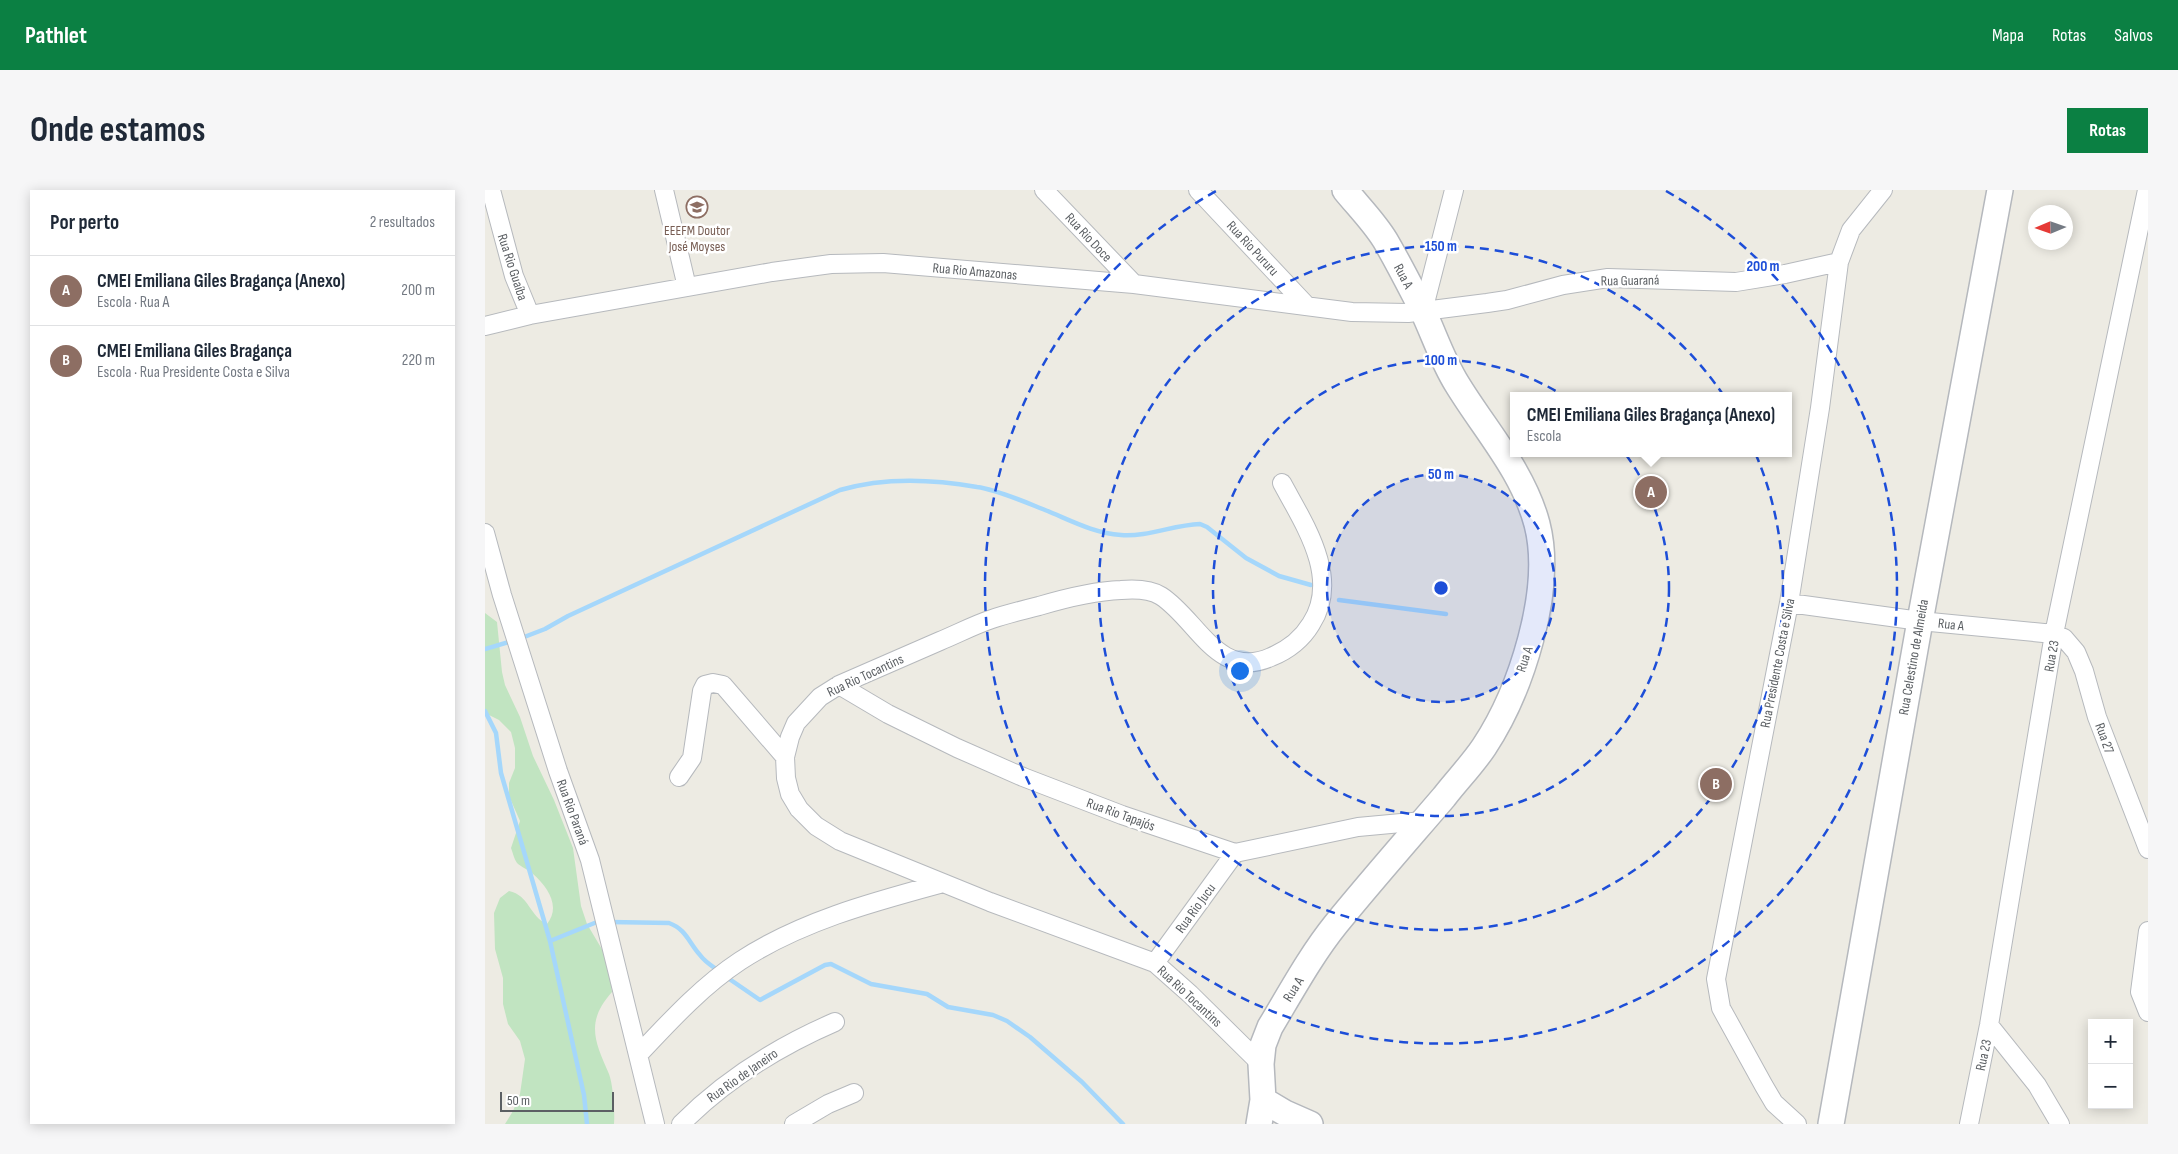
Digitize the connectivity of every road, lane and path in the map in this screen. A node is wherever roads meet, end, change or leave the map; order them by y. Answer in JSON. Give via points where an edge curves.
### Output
{"nodes":[{"id":1,"x":491,"y":190,"type":"edge"},
{"id":2,"x":664,"y":190,"type":"edge"},
{"id":3,"x":1044,"y":190,"type":"edge"},
{"id":4,"x":1199,"y":190,"type":"edge"},
{"id":5,"x":1345,"y":190,"type":"edge"},
{"id":6,"x":1454,"y":190,"type":"edge"},
{"id":7,"x":2000,"y":190,"type":"edge"},
{"id":8,"x":2147,"y":190,"type":"edge"},
{"id":9,"x":1877,"y":192,"type":"edge"},
{"id":10,"x":1839,"y":262,"type":"junction"},
{"id":11,"x":1133,"y":284,"type":"junction"},
{"id":12,"x":687,"y":287,"type":"junction"},
{"id":13,"x":1307,"y":306,"type":"junction"},
{"id":14,"x":1423,"y":311,"type":"junction"},
{"id":15,"x":530,"y":315,"type":"junction"},
{"id":16,"x":485,"y":326,"type":"edge"},
{"id":17,"x":1282,"y":483,"type":"dead end"},
{"id":18,"x":485,"y":533,"type":"edge"},
{"id":19,"x":485,"y":580,"type":"edge"},
{"id":20,"x":502,"y":595,"type":"junction"},
{"id":21,"x":1789,"y":603,"type":"junction"},
{"id":22,"x":1920,"y":621,"type":"junction"},
{"id":23,"x":2054,"y":634,"type":"junction"},
{"id":24,"x":839,"y":685,"type":"junction"},
{"id":25,"x":785,"y":757,"type":"junction"},
{"id":26,"x":679,"y":777,"type":"dead end"},
{"id":27,"x":1423,"y":821,"type":"junction"},
{"id":28,"x":2148,"y":849,"type":"edge"},
{"id":29,"x":1235,"y":853,"type":"junction"},
{"id":30,"x":943,"y":883,"type":"junction"},
{"id":31,"x":2148,"y":931,"type":"edge"},
{"id":32,"x":1155,"y":963,"type":"junction"},
{"id":33,"x":2148,"y":1012,"type":"edge"},
{"id":34,"x":835,"y":1022,"type":"dead end"},
{"id":35,"x":1989,"y":1025,"type":"junction"},
{"id":36,"x":639,"y":1054,"type":"junction"},
{"id":37,"x":1261,"y":1064,"type":"junction"},
{"id":38,"x":854,"y":1093,"type":"dead end"},
{"id":39,"x":1261,"y":1112,"type":"edge"},
{"id":40,"x":655,"y":1124,"type":"edge"},
{"id":41,"x":682,"y":1124,"type":"edge"},
{"id":42,"x":794,"y":1124,"type":"edge"},
{"id":43,"x":1309,"y":1124,"type":"edge"},
{"id":44,"x":1797,"y":1124,"type":"edge"},
{"id":45,"x":1831,"y":1124,"type":"edge"},
{"id":46,"x":1969,"y":1124,"type":"edge"},
{"id":47,"x":2060,"y":1124,"type":"edge"}],
"edges":[{"from":1,"to":15,"type":"street","name":"Rua Rio Guaíba","via":[[514,276]]},
{"from":2,"to":12,"type":"street"},
{"from":3,"to":11,"type":"street","name":"Rua Rio Doce"},
{"from":4,"to":13,"type":"street","name":"Rua Rio Pururu"},
{"from":5,"to":14,"type":"street","name":"Rua A","via":[[1384,238]]},
{"from":6,"to":14,"type":"street"},
{"from":7,"to":22,"type":"street","name":"Rua Celestino de Almeida"},
{"from":8,"to":23,"type":"street","name":"Rua 23"},
{"from":9,"to":10,"type":"street","name":"Rua Presidente Costa e Silva","via":[[1851,230]]},
{"from":10,"to":14,"type":"street","name":"Rua Guaraná","via":[[1737,282],[1608,278],[1563,285],[1507,300]]},
{"from":10,"to":21,"type":"street","name":"Rua Presidente Costa e Silva"},
{"from":11,"to":12,"type":"street","name":"Rua Rio Amazonas","via":[[874,264],[831,264]]},
{"from":11,"to":13,"type":"street","name":"Rua Rio Amazonas"},
{"from":12,"to":15,"type":"street","name":"Rua Rio Amazonas"},
{"from":13,"to":14,"type":"street","name":"Rua Rio Amazonas","via":[[1384,314]]},
{"from":14,"to":27,"type":"street","name":"Rua A","via":[[1456,382],[1520,481],[1537,524],[1542,562],[1534,625],[1509,698],[1484,747]]},
{"from":15,"to":16,"type":"street","name":"Rua Rio Amazonas"},
{"from":17,"to":24,"type":"street","name":"Rua Rio Tocantins","via":[[1313,542],[1322,588],[1314,620],[1305,634],[1267,659],[1241,662],[1227,657],[1213,648],[1161,595],[1142,590],[1120,590],[1077,595],[990,620]]},
{"from":18,"to":20,"type":"street","name":"Rua Rio Paraná"},
{"from":19,"to":20,"type":"street"},
{"from":20,"to":36,"type":"street","name":"Rua Rio Paraná","via":[[590,860]]},
{"from":21,"to":22,"type":"street","name":"Rua A"},
{"from":21,"to":44,"type":"street","name":"Rua Presidente Costa e Silva","via":[[1716,979],[1721,1008],[1763,1086],[1774,1103]]},
{"from":22,"to":23,"type":"street","name":"Rua A"},
{"from":22,"to":45,"type":"street","name":"Rua Celestino de Almeida"},
{"from":23,"to":28,"type":"street","name":"Rua 27","via":[[2064,638],[2079,658],[2097,717]]},
{"from":23,"to":35,"type":"street","name":"Rua 23"},
{"from":24,"to":25,"type":"street","name":"Rua Rio Tocantins","via":[[820,697],[796,723]]},
{"from":24,"to":29,"type":"street","name":"Rua Rio Tapajós","via":[[888,714],[1023,777]]},
{"from":25,"to":26,"type":"street","via":[[723,685],[713,683],[705,685],[702,691],[692,758]]},
{"from":25,"to":30,"type":"street","name":"Rua Rio Tocantins","via":[[790,794],[816,826],[840,840]]},
{"from":27,"to":29,"type":"street","via":[[1358,826]]},
{"from":27,"to":37,"type":"street","name":"Rua A","via":[[1335,926],[1270,1027],[1263,1045]]},
{"from":29,"to":32,"type":"street","name":"Rua Rio Jucu"},
{"from":30,"to":32,"type":"street","name":"Rua Rio Tocantins"},
{"from":30,"to":36,"type":"street","via":[[878,900],[808,925],[740,961],[701,991]]},
{"from":31,"to":33,"type":"street","via":[[2140,992]]},
{"from":32,"to":37,"type":"street","name":"Rua Rio Tocantins"},
{"from":34,"to":41,"type":"street","name":"Rua Rio de Janeiro","via":[[753,1064]]},
{"from":35,"to":46,"type":"street","name":"Rua 23"},
{"from":35,"to":47,"type":"street","via":[[2037,1085]]},
{"from":36,"to":40,"type":"street","name":"Rua Rio Paraná"},
{"from":37,"to":39,"type":"street","name":"Rua A"},
{"from":38,"to":42,"type":"street"},
{"from":39,"to":43,"type":"street","via":[[1285,1113]]}]}
